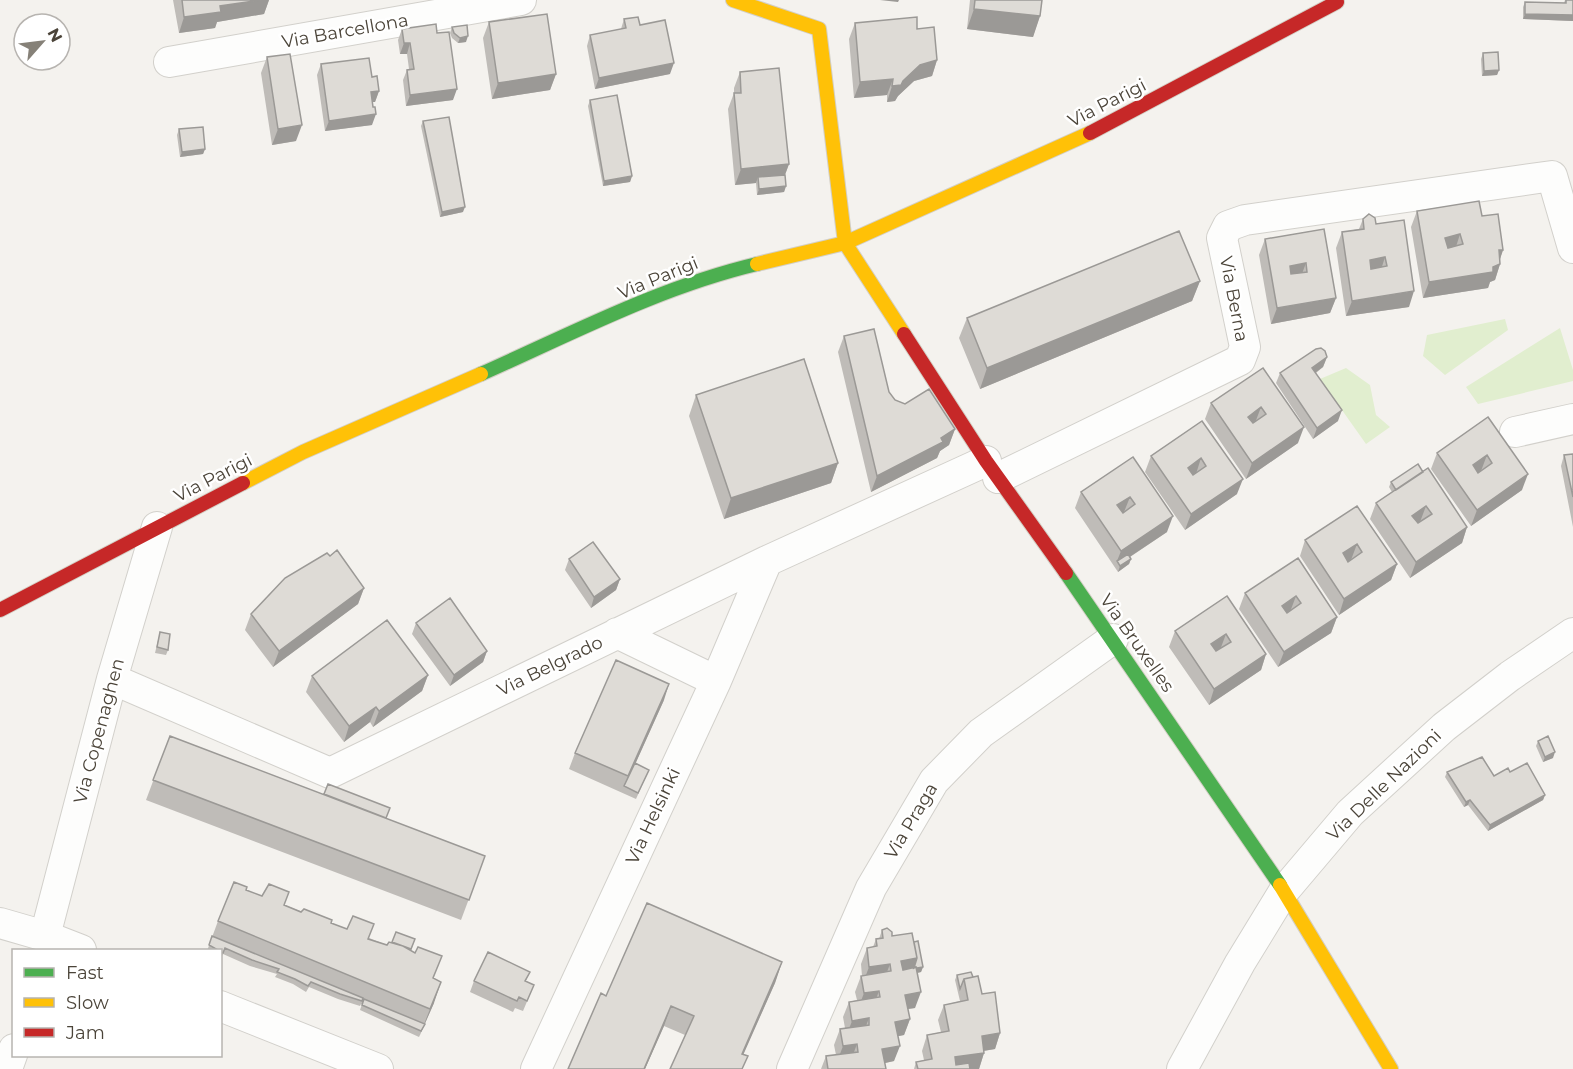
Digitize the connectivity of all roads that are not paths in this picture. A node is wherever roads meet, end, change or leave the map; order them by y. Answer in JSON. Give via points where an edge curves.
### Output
{"nodes":[{"id":1,"x":521,"y":0,"type":"edge"},
{"id":2,"x":733,"y":0,"type":"edge"},
{"id":3,"x":1337,"y":2,"type":"dead end"},
{"id":4,"x":169,"y":62,"type":"dead end"},
{"id":5,"x":845,"y":243,"type":"junction"},
{"id":6,"x":1573,"y":248,"type":"edge"},
{"id":7,"x":1573,"y":419,"type":"edge"},
{"id":8,"x":1515,"y":432,"type":"dead end"},
{"id":9,"x":992,"y":469,"type":"junction"},
{"id":10,"x":157,"y":527,"type":"junction"},
{"id":11,"x":767,"y":561,"type":"junction"},
{"id":12,"x":0,"y":610,"type":"edge"},
{"id":13,"x":617,"y":633,"type":"junction"},
{"id":14,"x":1573,"y":633,"type":"edge"},
{"id":15,"x":1113,"y":639,"type":"junction"},
{"id":16,"x":112,"y":679,"type":"junction"},
{"id":17,"x":716,"y":681,"type":"junction"},
{"id":18,"x":1284,"y":891,"type":"junction"},
{"id":19,"x":0,"y":923,"type":"edge"},
{"id":20,"x":48,"y":942,"type":"edge"},
{"id":21,"x":74,"y":949,"type":"edge"},
{"id":22,"x":222,"y":1007,"type":"edge"},
{"id":23,"x":12,"y":1055,"type":"edge"},
{"id":24,"x":330,"y":1060,"type":"edge"},
{"id":25,"x":7,"y":1069,"type":"edge"},
{"id":26,"x":378,"y":1069,"type":"edge"},
{"id":27,"x":536,"y":1069,"type":"edge"},
{"id":28,"x":792,"y":1069,"type":"edge"},
{"id":29,"x":1182,"y":1069,"type":"edge"},
{"id":30,"x":1391,"y":1069,"type":"edge"}],
"edges":[{"from":1,"to":4,"type":"street","name":"Via Barcellona"},
{"from":2,"to":5,"type":"street","via":[[819,28]]},
{"from":3,"to":5,"type":"street","name":"Via Parigi","via":[[1099,129]]},
{"from":5,"to":9,"type":"street","name":"Via Bruxelles"},
{"from":5,"to":10,"type":"street","name":"Via Parigi","via":[[680,286],[303,452]]},
{"from":6,"to":9,"type":"street","name":"Via Berna","via":[[1552,176],[1245,220],[1228,226],[1222,238],[1245,346],[1239,360]]},
{"from":7,"to":8,"type":"street"},
{"from":9,"to":11,"type":"street","name":"Via Belgrado"},
{"from":9,"to":15,"type":"street","name":"Via Bruxelles"},
{"from":10,"to":12,"type":"street","name":"Via Parigi"},
{"from":10,"to":16,"type":"street","name":"Via Copenaghen"},
{"from":11,"to":13,"type":"street","name":"Via Belgrado"},
{"from":11,"to":17,"type":"street","name":"Via Helsinki"},
{"from":13,"to":16,"type":"street","name":"Via Belgrado","via":[[330,773]]},
{"from":13,"to":17,"type":"street"},
{"from":14,"to":18,"type":"street","name":"Via Delle Nazioni","via":[[1444,727],[1350,813]]},
{"from":15,"to":18,"type":"street","name":"Via Bruxelles"},
{"from":15,"to":28,"type":"street","name":"Via Praga","via":[[981,733],[934,781],[871,888]]},
{"from":16,"to":20,"type":"street","name":"Via Copenaghen"},
{"from":17,"to":27,"type":"street","name":"Via Helsinki"},
{"from":18,"to":29,"type":"street","name":"Via Delle Nazioni"},
{"from":18,"to":30,"type":"street","name":"Via Bruxelles"},
{"from":19,"to":20,"type":"street"},
{"from":20,"to":21,"type":"street"},
{"from":22,"to":24,"type":"street"},
{"from":23,"to":25,"type":"street"},
{"from":24,"to":26,"type":"street"}]}
